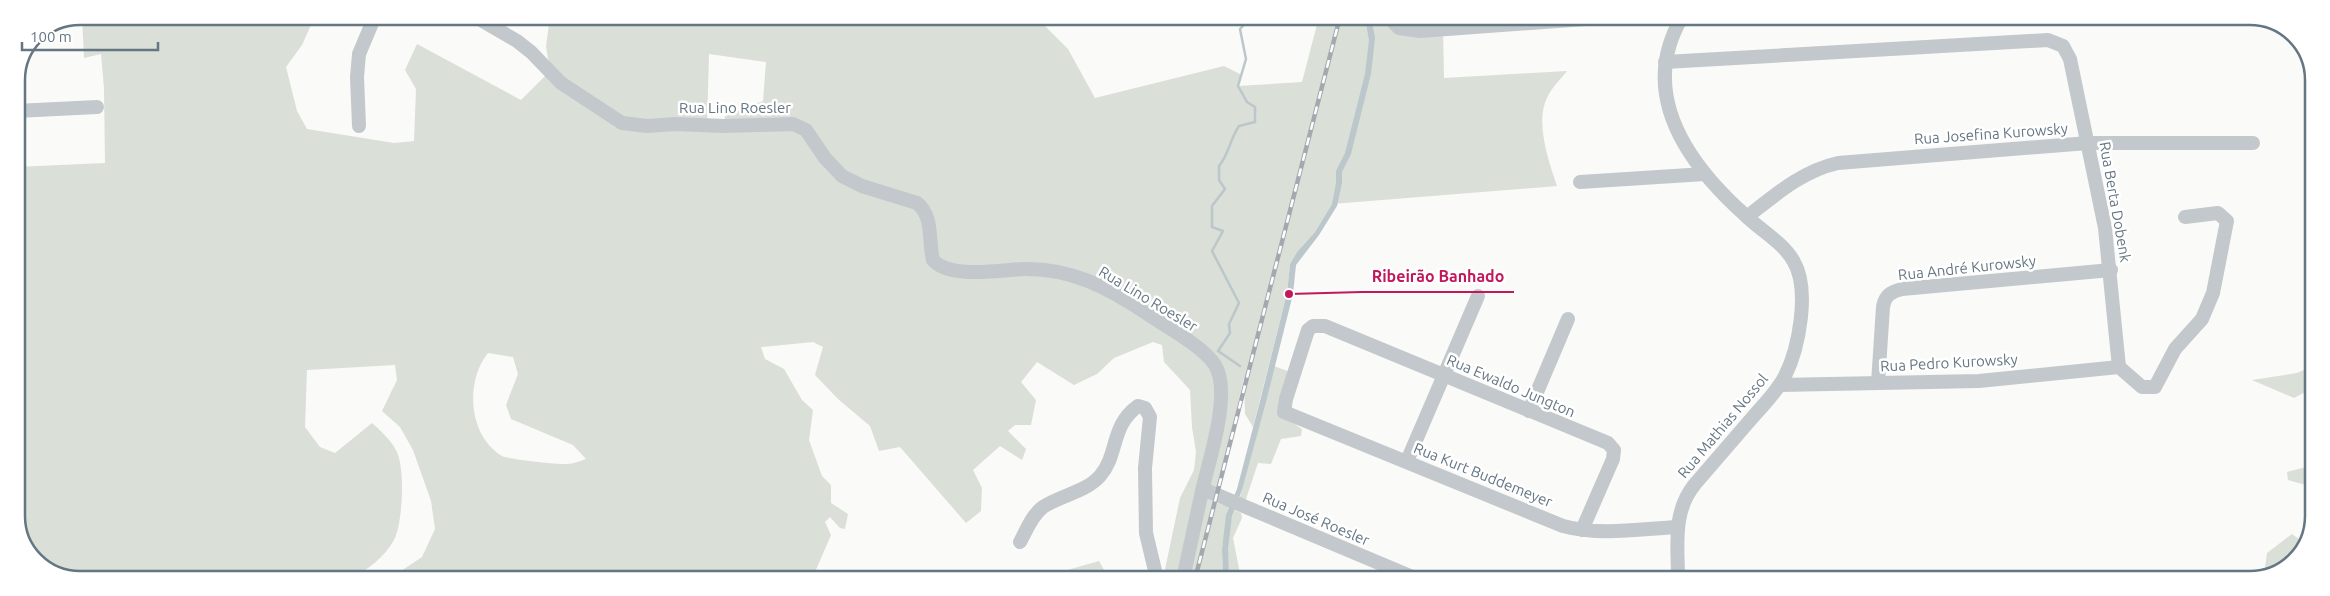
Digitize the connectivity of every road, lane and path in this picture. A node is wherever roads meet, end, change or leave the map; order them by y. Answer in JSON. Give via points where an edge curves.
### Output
{"nodes":[{"id":1,"x":371,"y":25,"type":"edge"},
{"id":2,"x":489,"y":25,"type":"edge"},
{"id":3,"x":1397,"y":25,"type":"edge"},
{"id":4,"x":1503,"y":25,"type":"edge"},
{"id":5,"x":1678,"y":25,"type":"edge"},
{"id":6,"x":1665,"y":62,"type":"junction"},
{"id":7,"x":97,"y":107,"type":"dead end"},
{"id":8,"x":25,"y":111,"type":"edge"},
{"id":9,"x":359,"y":126,"type":"dead end"},
{"id":10,"x":2088,"y":143,"type":"junction"},
{"id":11,"x":2253,"y":143,"type":"dead end"},
{"id":12,"x":1705,"y":174,"type":"junction"},
{"id":13,"x":1580,"y":182,"type":"dead end"},
{"id":14,"x":1747,"y":217,"type":"junction"},
{"id":15,"x":2185,"y":217,"type":"dead end"},
{"id":16,"x":2111,"y":270,"type":"junction"},
{"id":17,"x":1478,"y":296,"type":"dead end"},
{"id":18,"x":1568,"y":319,"type":"dead end"},
{"id":19,"x":2119,"y":367,"type":"junction"},
{"id":20,"x":1444,"y":375,"type":"junction"},
{"id":21,"x":1878,"y":383,"type":"junction"},
{"id":22,"x":1780,"y":385,"type":"junction"},
{"id":23,"x":1529,"y":411,"type":"junction"},
{"id":24,"x":1284,"y":412,"type":"joint"},
{"id":25,"x":1407,"y":461,"type":"junction"},
{"id":26,"x":1203,"y":489,"type":"junction"},
{"id":27,"x":1677,"y":526,"type":"junction"},
{"id":28,"x":1582,"y":530,"type":"junction"},
{"id":29,"x":1020,"y":542,"type":"dead end"},
{"id":30,"x":1155,"y":571,"type":"edge"},
{"id":31,"x":1185,"y":571,"type":"edge"},
{"id":32,"x":1398,"y":571,"type":"edge"},
{"id":33,"x":1678,"y":571,"type":"edge"}],
"edges":[{"from":1,"to":9,"type":"street","via":[[359,54]]},
{"from":2,"to":26,"type":"street","name":"Rua Lino Roesler","via":[[531,52],[561,83],[622,123],[648,126],[800,126],[842,176],[862,186],[917,203],[924,209],[928,216],[933,260],[942,268],[972,271],[1038,269],[1069,274],[1093,282],[1140,309],[1208,355],[1219,373],[1220,411]]},
{"from":3,"to":4,"type":"street","via":[[1405,30],[1420,31]]},
{"from":5,"to":6,"type":"street","name":"Rua Mathias Nossol"},
{"from":6,"to":10,"type":"street","name":"Rua Berta Dobenk","via":[[2048,40],[2063,46],[2070,59]]},
{"from":6,"to":12,"type":"street","name":"Rua Mathias Nossol","via":[[1667,97],[1676,130]]},
{"from":7,"to":8,"type":"street"},
{"from":10,"to":11,"type":"street","name":"Rua Josefina Kurowsky"},
{"from":10,"to":14,"type":"street","name":"Rua Josefina Kurowsky","via":[[1838,163],[1792,182]]},
{"from":10,"to":16,"type":"street","name":"Rua Berta Dobenk"},
{"from":12,"to":13,"type":"street"},
{"from":12,"to":14,"type":"street","name":"Rua Mathias Nossol"},
{"from":14,"to":22,"type":"street","name":"Rua Mathias Nossol","via":[[1790,255],[1801,282],[1797,337]]},
{"from":15,"to":19,"type":"street","via":[[2218,213],[2227,221],[2213,293],[2202,319],[2175,349],[2155,387],[2142,387]]},
{"from":16,"to":19,"type":"street","name":"Rua Berta Dobenk"},
{"from":16,"to":21,"type":"street","name":"Rua André Kurowsky","via":[[1891,292],[1883,307]]},
{"from":17,"to":20,"type":"street"},
{"from":18,"to":23,"type":"street"},
{"from":19,"to":21,"type":"street","name":"Rua Pedro Kurowsky","via":[[1979,381]]},
{"from":20,"to":23,"type":"street","name":"Rua Ewaldo Jungton"},
{"from":20,"to":24,"type":"street","name":"Rua Ewaldo Jungton","via":[[1325,326],[1313,326],[1308,330]]},
{"from":20,"to":25,"type":"street"},
{"from":21,"to":22,"type":"street","name":"Rua Pedro Kurowsky"},
{"from":22,"to":27,"type":"street","name":"Rua Mathias Nossol","via":[[1688,492]]},
{"from":23,"to":28,"type":"street","name":"Rua Ewaldo Jungton","via":[[1608,444],[1614,450]]},
{"from":24,"to":25,"type":"street","name":"Rua Kurt Buddemeyer"},
{"from":25,"to":28,"type":"street","name":"Rua Kurt Buddemeyer","via":[[1563,526]]},
{"from":26,"to":31,"type":"street","name":"Rua Lino Roesler"},
{"from":26,"to":32,"type":"street","name":"Rua José Roesler"},
{"from":27,"to":28,"type":"street","name":"Rua Kurt Buddemeyer"},
{"from":27,"to":33,"type":"street","name":"Rua Mathias Nossol"},
{"from":29,"to":30,"type":"street","via":[[1041,508],[1089,486],[1101,475],[1120,425],[1138,406],[1145,408],[1150,417],[1145,468],[1146,533]]}]}
